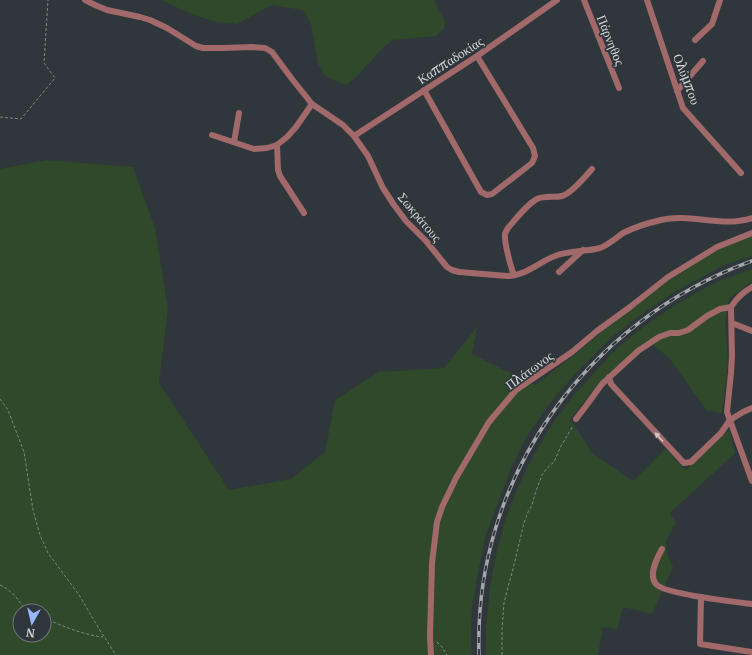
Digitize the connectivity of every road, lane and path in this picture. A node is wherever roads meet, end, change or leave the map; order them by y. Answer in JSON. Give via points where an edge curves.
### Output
{"nodes":[{"id":1,"x":48,"y":0,"type":"edge"},
{"id":2,"x":85,"y":0,"type":"edge"},
{"id":3,"x":557,"y":0,"type":"edge"},
{"id":4,"x":584,"y":0,"type":"edge"},
{"id":5,"x":648,"y":0,"type":"edge"},
{"id":6,"x":720,"y":0,"type":"edge"},
{"id":7,"x":695,"y":40,"type":"dead end"},
{"id":8,"x":477,"y":56,"type":"junction"},
{"id":9,"x":703,"y":61,"type":"dead end"},
{"id":10,"x":618,"y":88,"type":"dead end"},
{"id":11,"x":424,"y":90,"type":"junction"},
{"id":12,"x":677,"y":91,"type":"junction"},
{"id":13,"x":312,"y":104,"type":"junction"},
{"id":14,"x":239,"y":113,"type":"dead end"},
{"id":15,"x":0,"y":117,"type":"edge"},
{"id":16,"x":212,"y":135,"type":"dead end"},
{"id":17,"x":354,"y":136,"type":"junction"},
{"id":18,"x":234,"y":142,"type":"junction"},
{"id":19,"x":277,"y":145,"type":"junction"},
{"id":20,"x":592,"y":169,"type":"dead end"},
{"id":21,"x":741,"y":173,"type":"dead end"},
{"id":22,"x":304,"y":212,"type":"dead end"},
{"id":23,"x":752,"y":218,"type":"edge"},
{"id":24,"x":752,"y":233,"type":"edge"},
{"id":25,"x":583,"y":250,"type":"junction"},
{"id":26,"x":559,"y":272,"type":"dead end"},
{"id":27,"x":514,"y":275,"type":"junction"},
{"id":28,"x":752,"y":287,"type":"edge"},
{"id":29,"x":731,"y":307,"type":"junction"},
{"id":30,"x":732,"y":323,"type":"junction"},
{"id":31,"x":752,"y":332,"type":"edge"},
{"id":32,"x":609,"y":377,"type":"junction"},
{"id":33,"x":0,"y":399,"type":"edge"},
{"id":34,"x":752,"y":408,"type":"edge"},
{"id":35,"x":576,"y":418,"type":"joint"},
{"id":36,"x":730,"y":420,"type":"junction"},
{"id":37,"x":752,"y":481,"type":"edge"},
{"id":38,"x":662,"y":549,"type":"dead end"},
{"id":39,"x":0,"y":585,"type":"edge"},
{"id":40,"x":701,"y":597,"type":"junction"},
{"id":41,"x":20,"y":603,"type":"edge"},
{"id":42,"x":752,"y":604,"type":"edge"},
{"id":43,"x":52,"y":622,"type":"edge"},
{"id":44,"x":104,"y":637,"type":"junction"},
{"id":45,"x":430,"y":637,"type":"junction"},
{"id":46,"x":752,"y":652,"type":"edge"},
{"id":47,"x":116,"y":655,"type":"edge"},
{"id":48,"x":431,"y":655,"type":"edge"},
{"id":49,"x":447,"y":655,"type":"edge"},
{"id":50,"x":502,"y":655,"type":"edge"}],
"edges":[{"from":1,"to":15,"type":"path","via":[[44,63],[55,78],[21,119]]},
{"from":2,"to":13,"type":"street","name":"Σωκράτους","via":[[108,10],[150,20],[203,48],[252,46],[269,50]]},
{"from":3,"to":8,"type":"street","name":"Καππαδοκίας"},
{"from":4,"to":10,"type":"street","name":"Πάρνηθος"},
{"from":5,"to":12,"type":"street","name":"Ολύμπου"},
{"from":6,"to":7,"type":"street","via":[[712,24]]},
{"from":8,"to":11,"type":"street","name":"Καππαδοκίας"},
{"from":8,"to":11,"type":"street","via":[[533,148],[535,156],[532,163],[492,194],[481,192]]},
{"from":9,"to":12,"type":"street"},
{"from":11,"to":17,"type":"street","name":"Καππαδοκίας"},
{"from":12,"to":21,"type":"street","name":"Ολύμπου","via":[[683,108]]},
{"from":13,"to":17,"type":"street","name":"Σωκράτους","via":[[343,125]]},
{"from":13,"to":19,"type":"street","via":[[292,132]]},
{"from":14,"to":18,"type":"street"},
{"from":16,"to":18,"type":"street"},
{"from":17,"to":27,"type":"street","name":"Σωκράτους","via":[[368,156],[394,205],[443,263],[459,272]]},
{"from":18,"to":19,"type":"street","via":[[254,149]]},
{"from":19,"to":22,"type":"street","via":[[280,176]]},
{"from":20,"to":27,"type":"street","via":[[563,196],[538,198],[508,228],[505,238]]},
{"from":23,"to":25,"type":"street","name":"Σωκράτους","via":[[722,222],[670,218],[628,231],[600,247]]},
{"from":24,"to":45,"type":"street","name":"Πλάτωνος","via":[[717,246],[668,277],[572,352],[516,390],[489,422],[456,478],[437,522],[432,563]]},
{"from":25,"to":26,"type":"street"},
{"from":25,"to":27,"type":"street","name":"Σωκράτους","via":[[554,256]]},
{"from":28,"to":29,"type":"street"},
{"from":29,"to":30,"type":"street"},
{"from":29,"to":32,"type":"street","via":[[720,309],[688,330],[659,337]]},
{"from":30,"to":31,"type":"street"},
{"from":30,"to":36,"type":"street","via":[[732,374],[727,412]]},
{"from":32,"to":35,"type":"street"},
{"from":36,"to":32,"type":"street","one_way":true,"via":[[721,433],[691,462],[682,462],[611,384]]},
{"from":33,"to":44,"type":"path","via":[[8,410],[24,452],[33,510],[40,536],[48,553],[79,595]]},
{"from":34,"to":36,"type":"street"},
{"from":35,"to":50,"type":"path","via":[[554,462],[542,475],[524,523],[504,603]]},
{"from":36,"to":37,"type":"street"},
{"from":38,"to":40,"type":"street","via":[[654,566],[655,584],[668,591]]},
{"from":39,"to":41,"type":"path"},
{"from":40,"to":42,"type":"street"},
{"from":40,"to":46,"type":"street","via":[[700,644]]},
{"from":43,"to":44,"type":"path","via":[[92,636]]},
{"from":44,"to":47,"type":"path"},
{"from":45,"to":48,"type":"street","name":"Πλάτωνος"},
{"from":45,"to":49,"type":"path"}]}
